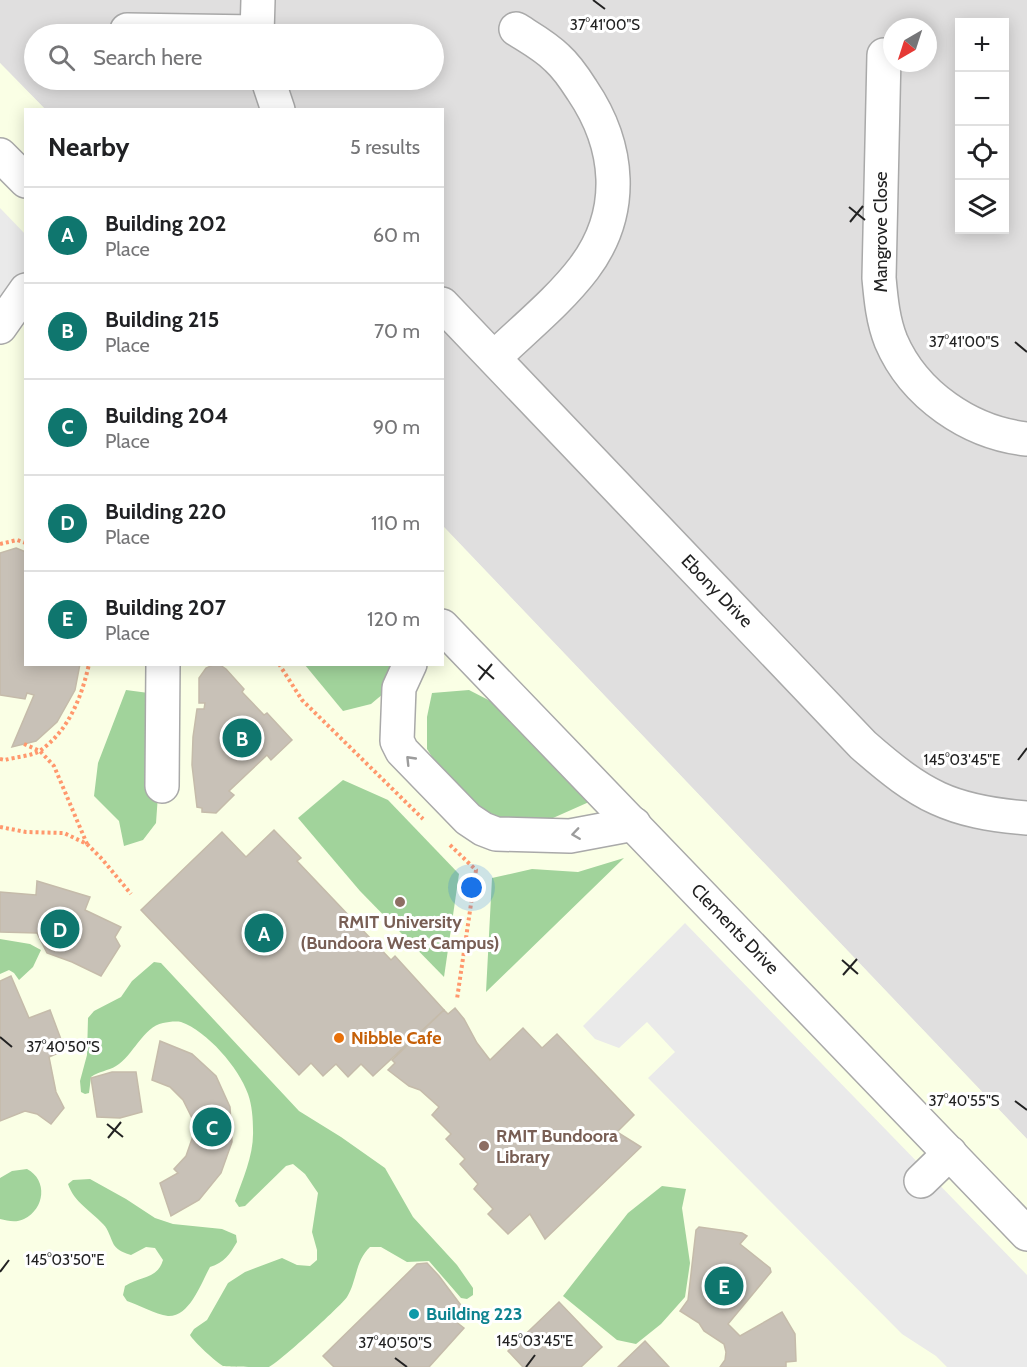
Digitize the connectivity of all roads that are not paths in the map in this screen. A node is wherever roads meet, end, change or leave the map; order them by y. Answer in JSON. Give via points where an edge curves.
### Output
{"nodes":[{"id":1,"x":257,"y":22,"type":"edge"},
{"id":2,"x":224,"y":24,"type":"edge"},
{"id":3,"x":516,"y":29,"type":"dead end"},
{"id":4,"x":884,"y":72,"type":"edge"},
{"id":5,"x":271,"y":90,"type":"edge"},
{"id":6,"x":277,"y":108,"type":"edge"},
{"id":7,"x":0,"y":154,"type":"edge"},
{"id":8,"x":24,"y":179,"type":"edge"},
{"id":9,"x":24,"y":295,"type":"edge"},
{"id":10,"x":444,"y":306,"type":"edge"},
{"id":11,"x":11,"y":326,"type":"edge"},
{"id":12,"x":494,"y":358,"type":"junction"},
{"id":13,"x":1027,"y":439,"type":"edge"},
{"id":14,"x":444,"y":628,"type":"edge"},
{"id":15,"x":163,"y":666,"type":"edge"},
{"id":16,"x":409,"y":666,"type":"edge"},
{"id":17,"x":162,"y":786,"type":"dead end"},
{"id":18,"x":1027,"y":818,"type":"edge"},
{"id":19,"x":634,"y":824,"type":"junction"},
{"id":20,"x":950,"y":1153,"type":"junction"},
{"id":21,"x":921,"y":1181,"type":"dead end"},
{"id":22,"x":1027,"y":1234,"type":"edge"}],
"edges":[{"from":1,"to":2,"type":"street"},
{"from":3,"to":12,"type":"street","via":[[557,58],[601,121],[609,144],[613,201],[608,222],[585,267]]},
{"from":4,"to":13,"type":"street","name":"Mangrove Close","via":[[879,278],[891,342],[910,374],[946,409],[992,431]]},
{"from":5,"to":6,"type":"street"},
{"from":7,"to":8,"type":"street"},
{"from":9,"to":11,"type":"street"},
{"from":10,"to":12,"type":"street","name":"Ebony Drive"},
{"from":12,"to":18,"type":"street","name":"Ebony Drive","via":[[855,737],[890,769],[939,800],[969,811]]},
{"from":14,"to":19,"type":"street","name":"Clements Drive"},
{"from":15,"to":17,"type":"street"},
{"from":19,"to":16,"type":"street","one_way":true,"via":[[570,836],[496,834],[468,819],[402,751],[397,741],[399,688]]},
{"from":19,"to":20,"type":"street","name":"Clements Drive"},
{"from":20,"to":21,"type":"street"},
{"from":20,"to":22,"type":"street","name":"Clements Drive"}]}
